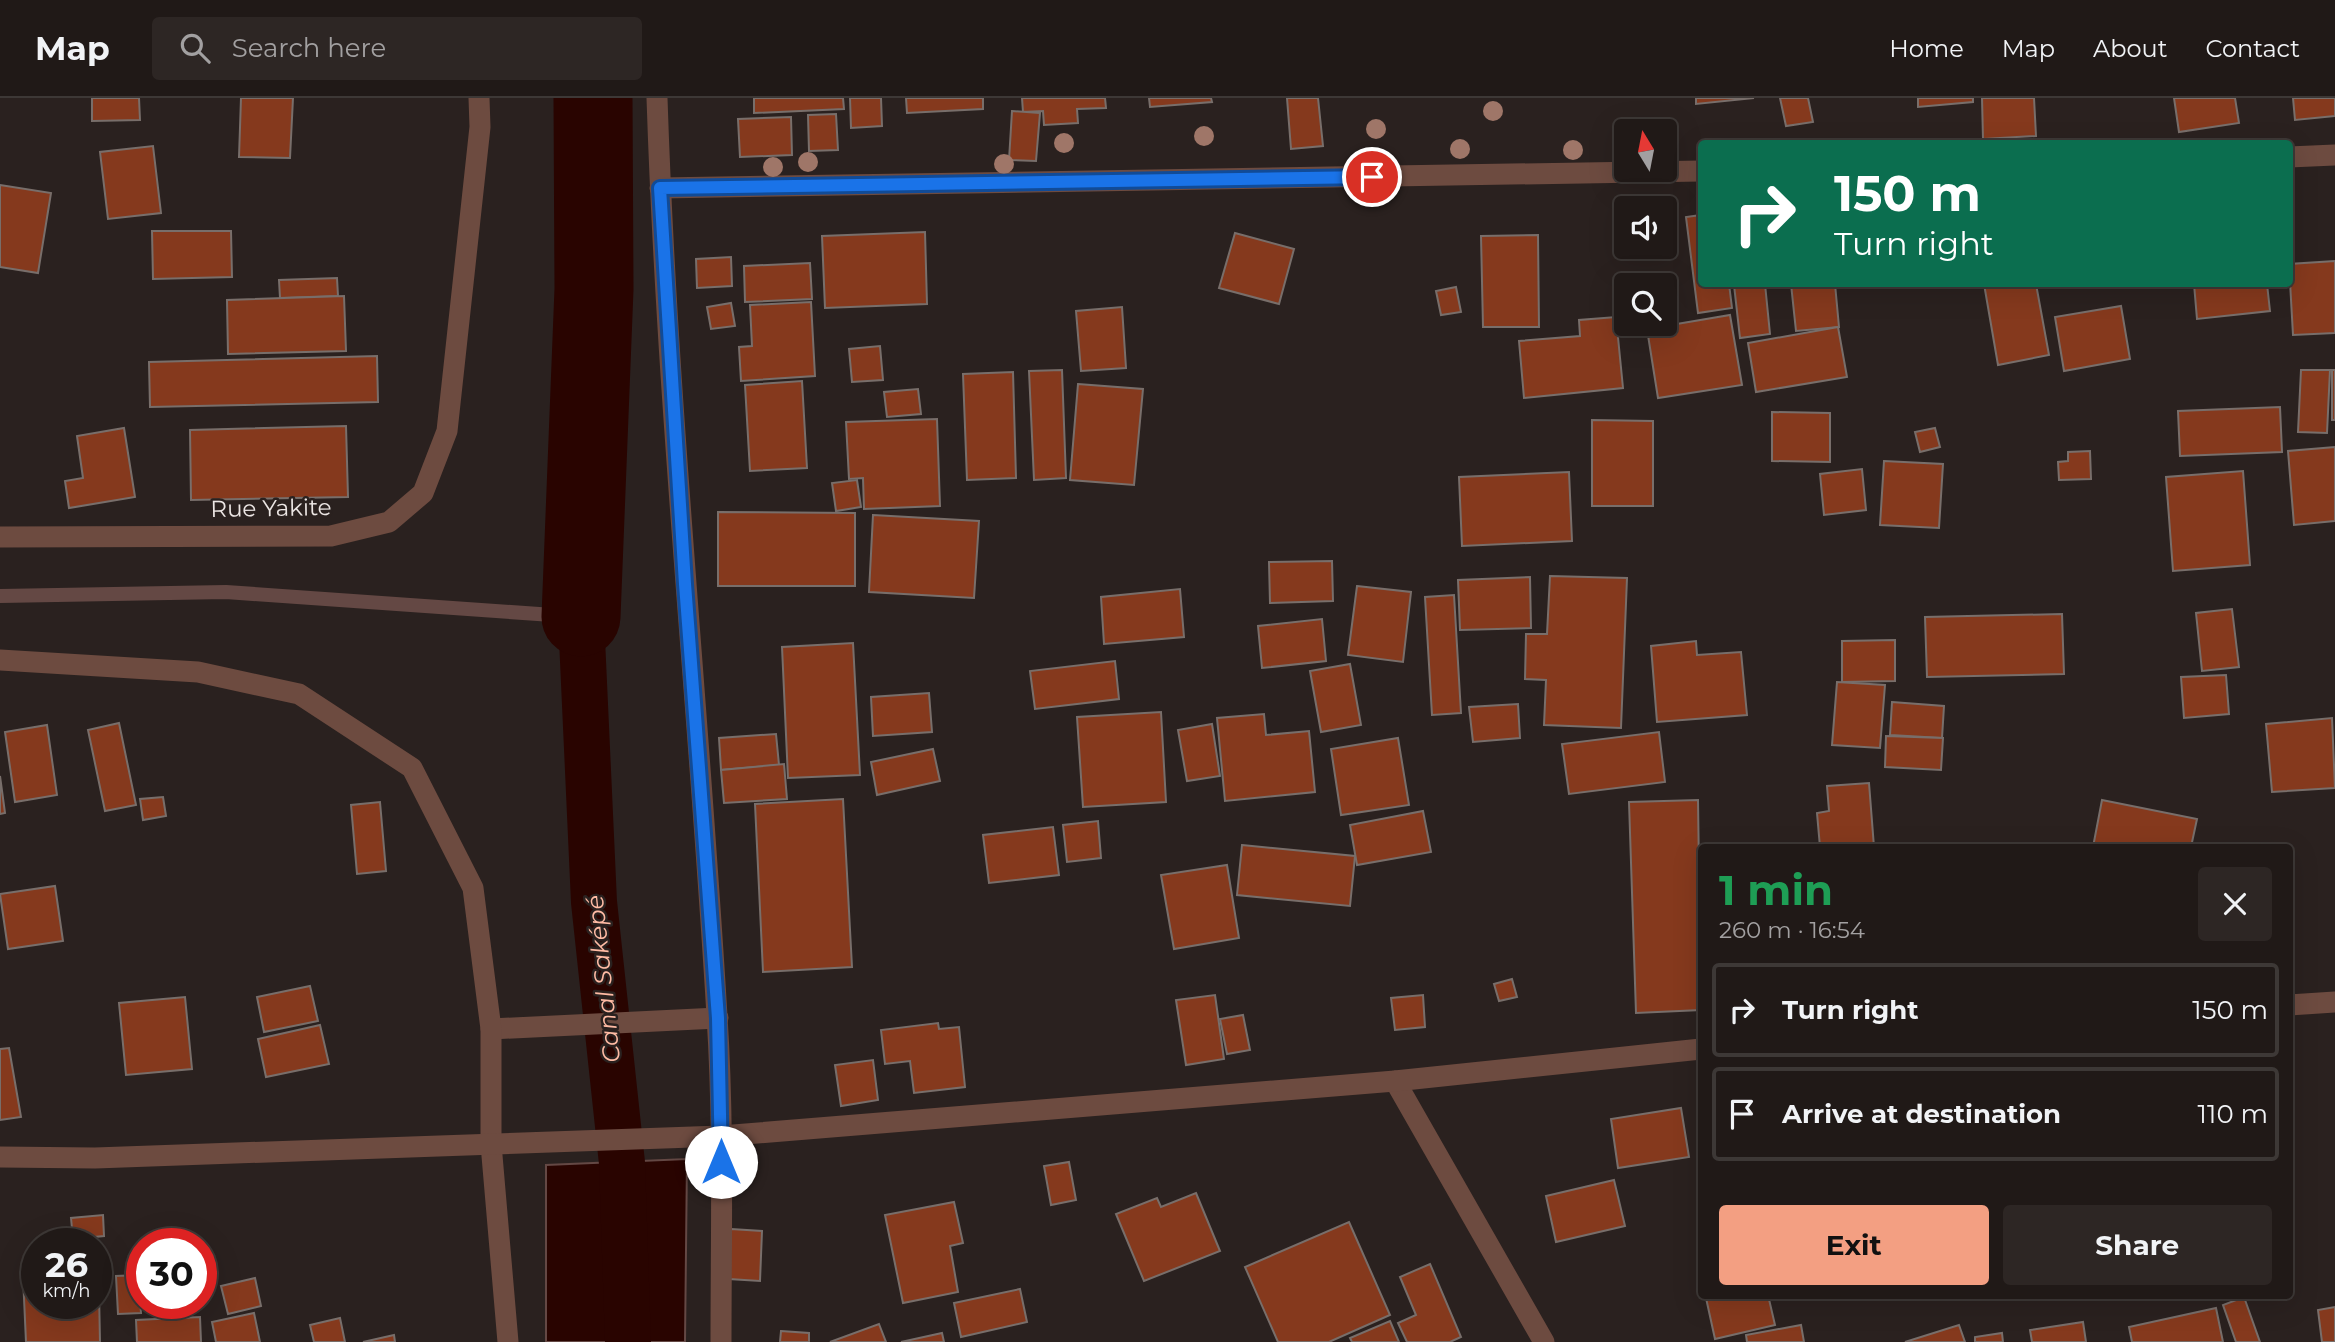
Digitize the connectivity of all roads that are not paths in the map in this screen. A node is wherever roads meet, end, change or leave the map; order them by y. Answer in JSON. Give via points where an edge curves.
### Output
{"nodes":[{"id":1,"x":479,"y":98,"type":"edge"},
{"id":2,"x":656,"y":98,"type":"edge"},
{"id":3,"x":2335,"y":155,"type":"edge"},
{"id":4,"x":2293,"y":157,"type":"edge"},
{"id":5,"x":1698,"y":171,"type":"edge"},
{"id":6,"x":660,"y":188,"type":"junction"},
{"id":7,"x":0,"y":537,"type":"edge"},
{"id":8,"x":0,"y":660,"type":"edge"},
{"id":9,"x":2335,"y":1002,"type":"edge"},
{"id":10,"x":2293,"y":1005,"type":"edge"},
{"id":11,"x":718,"y":1018,"type":"junction"},
{"id":12,"x":491,"y":1030,"type":"junction"},
{"id":13,"x":1698,"y":1049,"type":"edge"},
{"id":14,"x":1395,"y":1081,"type":"junction"},
{"id":15,"x":721,"y":1136,"type":"junction"},
{"id":16,"x":491,"y":1144,"type":"junction"},
{"id":17,"x":0,"y":1157,"type":"edge"},
{"id":18,"x":508,"y":1342,"type":"edge"},
{"id":19,"x":721,"y":1342,"type":"edge"},
{"id":20,"x":1544,"y":1342,"type":"edge"}],
"edges":[{"from":1,"to":7,"type":"street","name":"Rue Yakite","via":[[480,127],[447,431],[423,493],[388,522],[331,536]]},
{"from":2,"to":6,"type":"street"},
{"from":3,"to":4,"type":"street"},
{"from":5,"to":6,"type":"street"},
{"from":6,"to":11,"type":"street"},
{"from":8,"to":12,"type":"street","via":[[198,672],[299,694],[412,768],[473,888]]},
{"from":9,"to":10,"type":"street"},
{"from":11,"to":12,"type":"street"},
{"from":11,"to":15,"type":"street"},
{"from":12,"to":16,"type":"street"},
{"from":13,"to":14,"type":"street"},
{"from":14,"to":15,"type":"street"},
{"from":14,"to":20,"type":"street"},
{"from":15,"to":16,"type":"street"},
{"from":15,"to":19,"type":"street"},
{"from":16,"to":17,"type":"street"},
{"from":16,"to":18,"type":"street"}]}
